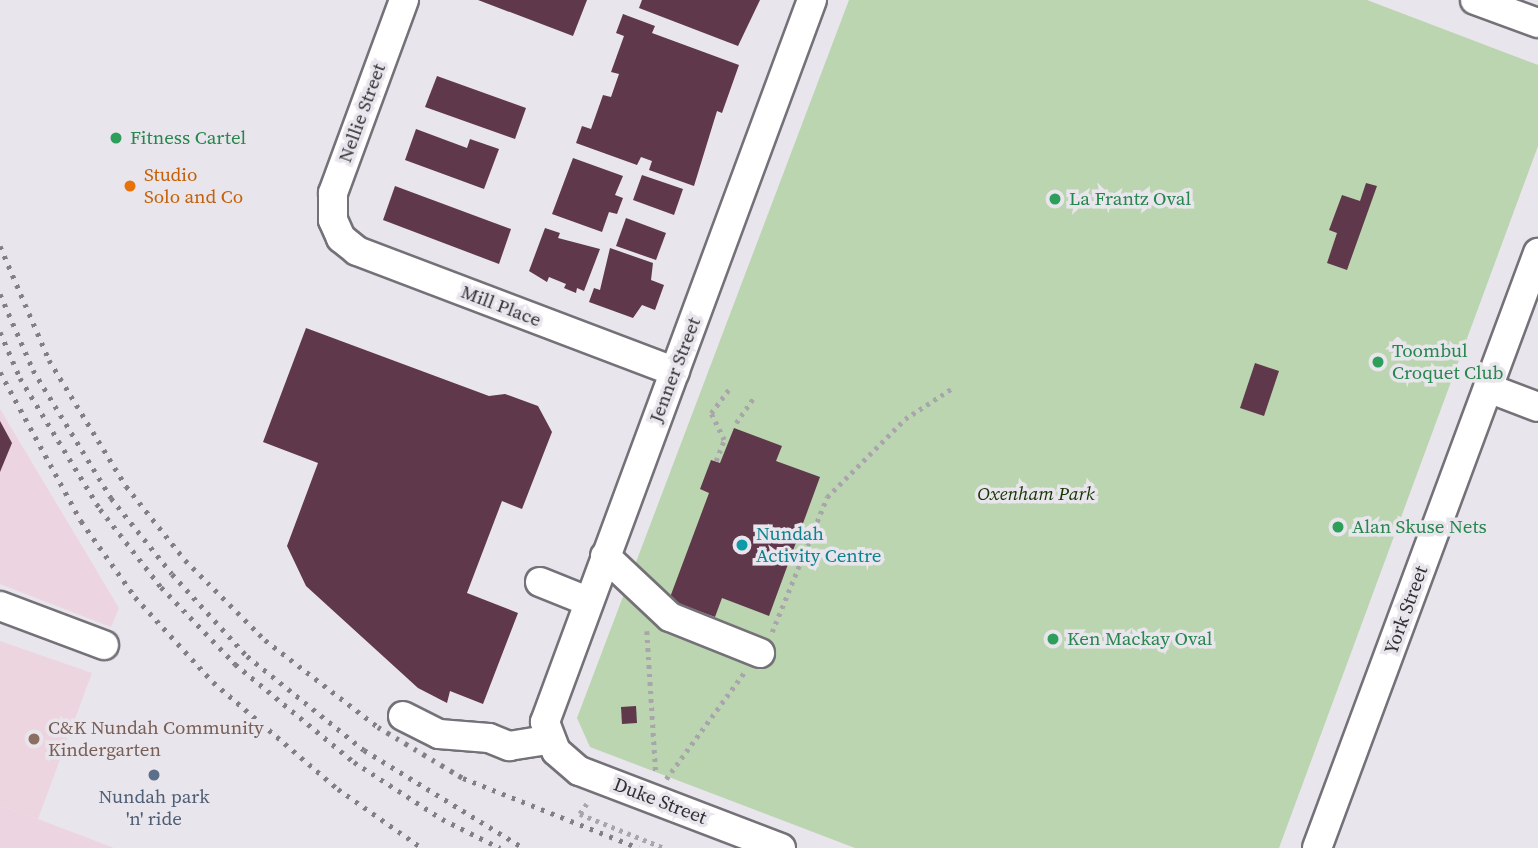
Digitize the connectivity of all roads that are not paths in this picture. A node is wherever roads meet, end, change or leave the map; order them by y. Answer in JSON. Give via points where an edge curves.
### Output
{"nodes":[{"id":1,"x":404,"y":0,"type":"edge"},
{"id":2,"x":812,"y":0,"type":"edge"},
{"id":3,"x":1475,"y":0,"type":"edge"},
{"id":4,"x":1538,"y":23,"type":"edge"},
{"id":5,"x":336,"y":229,"type":"joint"},
{"id":6,"x":1538,"y":253,"type":"edge"},
{"id":7,"x":675,"y":372,"type":"junction"},
{"id":8,"x":1488,"y":388,"type":"junction"},
{"id":9,"x":1538,"y":407,"type":"edge"},
{"id":10,"x":605,"y":556,"type":"junction"},
{"id":11,"x":540,"y":582,"type":"dead end"},
{"id":12,"x":587,"y":601,"type":"junction"},
{"id":13,"x":0,"y":606,"type":"edge"},
{"id":14,"x":104,"y":645,"type":"dead end"},
{"id":15,"x":760,"y":653,"type":"road end"},
{"id":16,"x":403,"y":716,"type":"dead end"},
{"id":17,"x":548,"y":740,"type":"junction"},
{"id":18,"x":781,"y":848,"type":"edge"},
{"id":19,"x":1317,"y":848,"type":"edge"}],
"edges":[{"from":1,"to":5,"type":"street","name":"Nellie Street","via":[[337,181],[332,206]]},
{"from":2,"to":7,"type":"street","name":"Jenner Street"},
{"from":3,"to":4,"type":"street"},
{"from":5,"to":7,"type":"street","name":"Mill Place","via":[[357,251]]},
{"from":6,"to":8,"type":"street","name":"York Street"},
{"from":7,"to":10,"type":"street","name":"Jenner Street"},
{"from":8,"to":9,"type":"street"},
{"from":8,"to":19,"type":"street","name":"York Street"},
{"from":10,"to":12,"type":"street","name":"Jenner Street"},
{"from":10,"to":15,"type":"street","via":[[670,617]]},
{"from":11,"to":12,"type":"street"},
{"from":12,"to":17,"type":"street","name":"Jenner Street","via":[[545,712]]},
{"from":13,"to":14,"type":"street"},
{"from":16,"to":17,"type":"street","via":[[439,734],[489,738],[509,746]]},
{"from":17,"to":18,"type":"street","name":"Duke Street","via":[[579,771]]}]}
